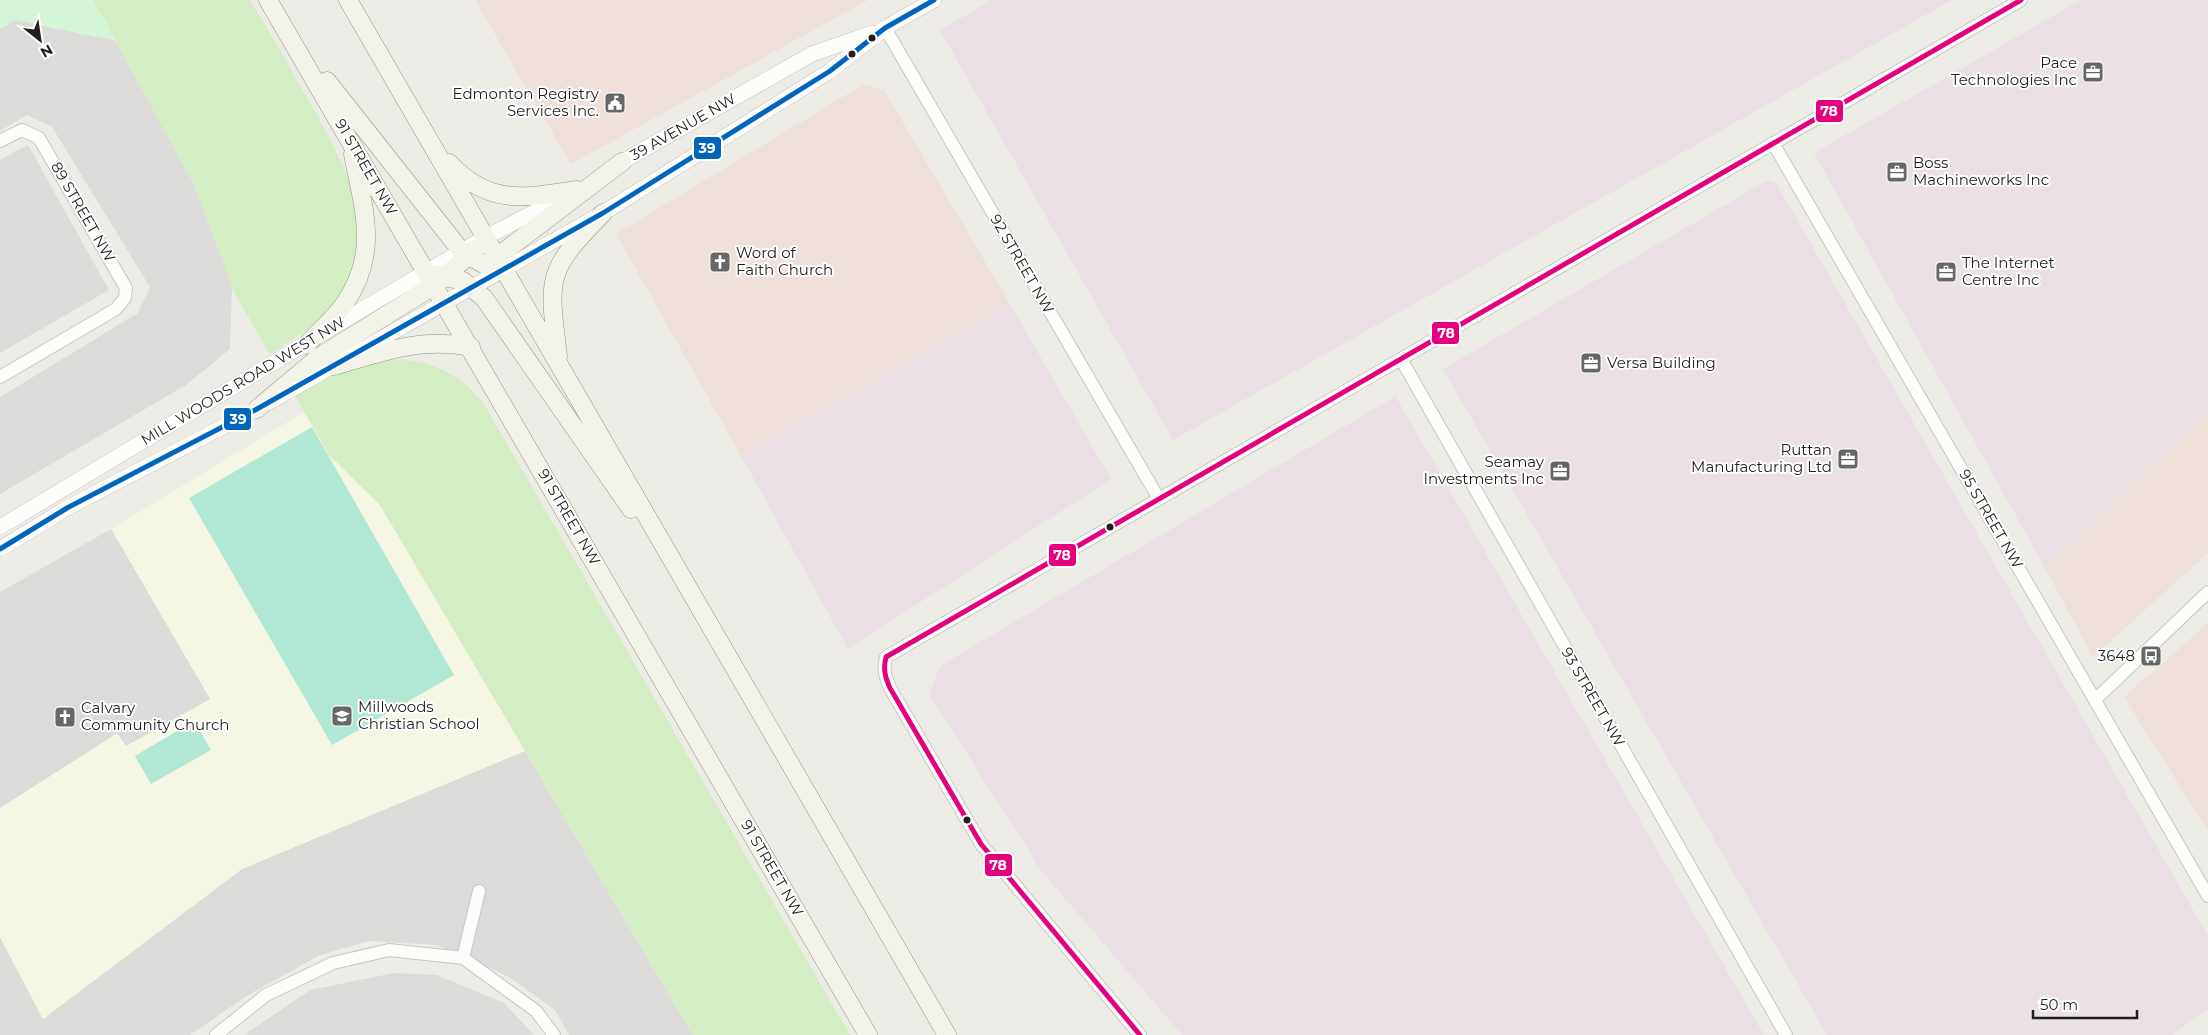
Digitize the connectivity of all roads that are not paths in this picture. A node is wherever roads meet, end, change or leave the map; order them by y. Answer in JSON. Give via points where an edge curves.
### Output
{"nodes":[{"id":1,"x":268,"y":0,"type":"edge"},
{"id":2,"x":348,"y":0,"type":"edge"},
{"id":3,"x":934,"y":0,"type":"edge"},
{"id":4,"x":2021,"y":0,"type":"edge"},
{"id":5,"x":885,"y":28,"type":"junction"},
{"id":6,"x":0,"y":141,"type":"edge"},
{"id":7,"x":351,"y":141,"type":"junction"},
{"id":8,"x":1773,"y":143,"type":"junction"},
{"id":9,"x":432,"y":144,"type":"junction"},
{"id":10,"x":622,"y":162,"type":"junction"},
{"id":11,"x":577,"y":190,"type":"junction"},
{"id":12,"x":603,"y":213,"type":"junction"},
{"id":13,"x":486,"y":237,"type":"junction"},
{"id":14,"x":466,"y":255,"type":"junction"},
{"id":15,"x":495,"y":264,"type":"junction"},
{"id":16,"x":449,"y":281,"type":"junction"},
{"id":17,"x":445,"y":303,"type":"junction"},
{"id":18,"x":306,"y":345,"type":"junction"},
{"id":19,"x":471,"y":347,"type":"junction"},
{"id":20,"x":1401,"y":359,"type":"junction"},
{"id":21,"x":559,"y":364,"type":"junction"},
{"id":22,"x":334,"y":366,"type":"junction"},
{"id":23,"x":0,"y":377,"type":"edge"},
{"id":24,"x":257,"y":409,"type":"junction"},
{"id":25,"x":1159,"y":499,"type":"junction"},
{"id":26,"x":0,"y":527,"type":"edge"},
{"id":27,"x":0,"y":549,"type":"edge"},
{"id":28,"x":2208,"y":592,"type":"edge"},
{"id":29,"x":695,"y":602,"type":"junction"},
{"id":30,"x":2096,"y":699,"type":"junction"},
{"id":31,"x":480,"y":891,"type":"dead end"},
{"id":32,"x":2208,"y":896,"type":"edge"},
{"id":33,"x":463,"y":958,"type":"junction"},
{"id":34,"x":216,"y":1035,"type":"edge"},
{"id":35,"x":554,"y":1035,"type":"edge"},
{"id":36,"x":868,"y":1035,"type":"edge"},
{"id":37,"x":947,"y":1035,"type":"edge"},
{"id":38,"x":1140,"y":1035,"type":"edge"},
{"id":39,"x":1786,"y":1035,"type":"edge"}],
"edges":[{"from":1,"to":7,"type":"main road","name":"91 STREET NW"},
{"from":1,"to":14,"type":"main road","via":[[336,94]]},
{"from":2,"to":9,"type":"main road"},
{"from":3,"to":5,"type":"street","name":"39 AVENUE NW"},
{"from":4,"to":8,"type":"street"},
{"from":5,"to":10,"type":"street","name":"39 AVENUE NW","via":[[812,54]]},
{"from":5,"to":12,"type":"street","name":"39 AVENUE NW","via":[[830,70]]},
{"from":5,"to":25,"type":"street","name":"92 STREET NW"},
{"from":6,"to":23,"type":"street","name":"89 STREET NW","via":[[22,130],[40,138],[126,288],[116,309]]},
{"from":7,"to":16,"type":"main road","name":"91 STREET NW"},
{"from":7,"to":18,"type":"main road","via":[[366,217],[366,256],[360,278],[344,304]]},
{"from":8,"to":20,"type":"street"},
{"from":8,"to":30,"type":"street","name":"95 STREET NW"},
{"from":9,"to":11,"type":"main road","via":[[458,172],[490,193],[521,197]]},
{"from":9,"to":13,"type":"main road"},
{"from":10,"to":11,"type":"street","name":"39 AVENUE NW"},
{"from":10,"to":15,"type":"main road"},
{"from":11,"to":13,"type":"street","name":"39 AVENUE NW"},
{"from":12,"to":15,"type":"street","name":"39 AVENUE NW"},
{"from":12,"to":21,"type":"main road","via":[[573,244],[555,275],[551,302]]},
{"from":13,"to":14,"type":"main road"},
{"from":13,"to":15,"type":"main road"},
{"from":14,"to":15,"type":"main road"},
{"from":14,"to":16,"type":"main road"},
{"from":15,"to":16,"type":"main road"},
{"from":15,"to":21,"type":"main road"},
{"from":16,"to":17,"type":"main road"},
{"from":16,"to":17,"type":"main road","name":"91 STREET NW"},
{"from":16,"to":18,"type":"street","name":"MILL WOODS ROAD WEST NW","via":[[373,303]]},
{"from":16,"to":24,"type":"main road","via":[[319,357]]},
{"from":16,"to":29,"type":"main road","via":[[484,298]]},
{"from":17,"to":19,"type":"main road","name":"91 STREET NW"},
{"from":17,"to":22,"type":"street","name":"MILL WOODS ROAD WEST NW"},
{"from":18,"to":26,"type":"street","name":"MILL WOODS ROAD WEST NW"},
{"from":19,"to":22,"type":"main road","via":[[448,342],[426,343]]},
{"from":19,"to":36,"type":"main road","name":"91 STREET NW"},
{"from":20,"to":25,"type":"street"},
{"from":20,"to":39,"type":"street","name":"93 STREET NW"},
{"from":21,"to":29,"type":"main road"},
{"from":22,"to":24,"type":"street","name":"MILL WOODS ROAD WEST NW"},
{"from":24,"to":27,"type":"street","name":"MILL WOODS ROAD WEST NW","via":[[67,508]]},
{"from":25,"to":38,"type":"street","via":[[886,657],[884,667],[890,688],[981,844]]},
{"from":28,"to":30,"type":"street"},
{"from":29,"to":37,"type":"main road"},
{"from":30,"to":32,"type":"street","name":"95 STREET NW"},
{"from":31,"to":33,"type":"street"},
{"from":33,"to":34,"type":"street","via":[[390,950],[333,962],[266,995]]},
{"from":33,"to":35,"type":"street","via":[[536,1011]]}]}
